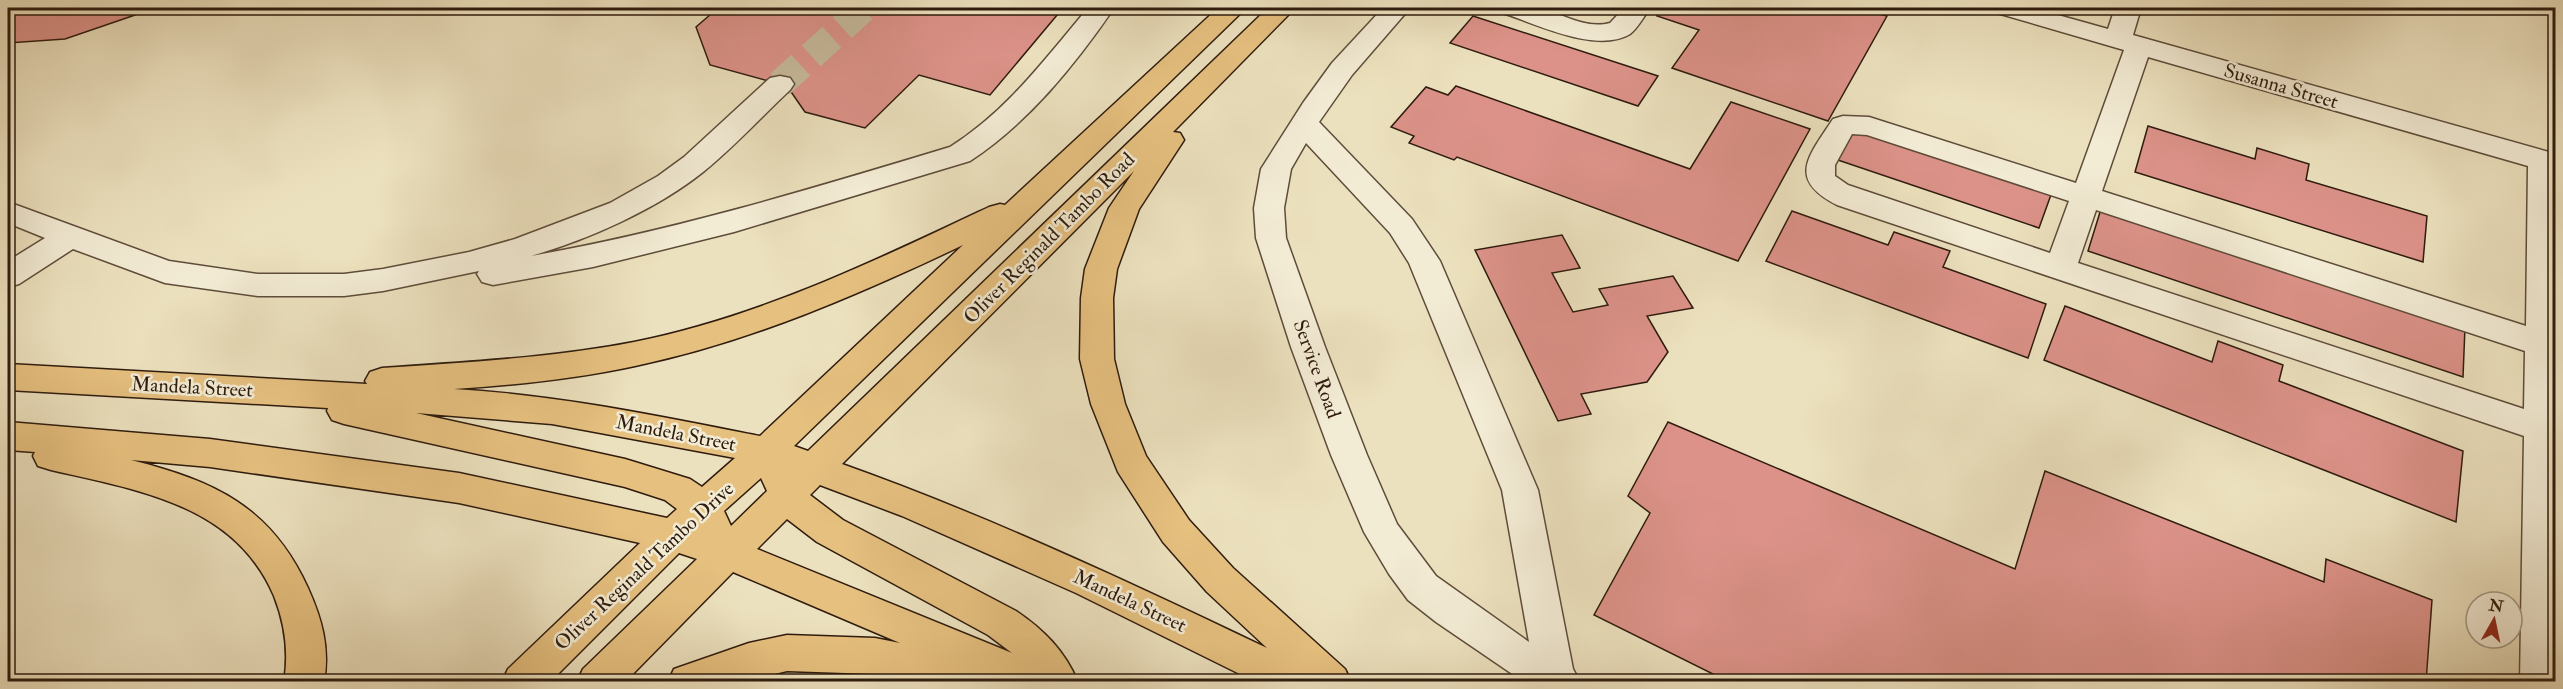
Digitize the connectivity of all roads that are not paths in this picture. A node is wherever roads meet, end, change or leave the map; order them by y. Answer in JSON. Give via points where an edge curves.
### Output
{"nodes":[{"id":1,"x":1101,"y":8,"type":"edge"},
{"id":2,"x":1233,"y":8,"type":"edge"},
{"id":3,"x":1282,"y":8,"type":"edge"},
{"id":4,"x":1397,"y":8,"type":"edge"},
{"id":5,"x":1519,"y":8,"type":"edge"},
{"id":6,"x":1637,"y":8,"type":"edge"},
{"id":7,"x":2006,"y":8,"type":"edge"},
{"id":8,"x":2128,"y":8,"type":"edge"},
{"id":9,"x":2129,"y":42,"type":"junction"},
{"id":10,"x":1224,"y":66,"type":"junction"},
{"id":11,"x":780,"y":84,"type":"tunnel mouth"},
{"id":12,"x":1304,"y":123,"type":"junction"},
{"id":13,"x":2550,"y":162,"type":"edge"},
{"id":14,"x":2085,"y":197,"type":"junction"},
{"id":15,"x":1027,"y":201,"type":"junction"},
{"id":16,"x":8,"y":212,"type":"edge"},
{"id":17,"x":70,"y":236,"type":"junction"},
{"id":18,"x":2060,"y":269,"type":"junction"},
{"id":19,"x":9,"y":276,"type":"edge"},
{"id":20,"x":383,"y":280,"type":"junction"},
{"id":21,"x":2542,"y":344,"type":"junction"},
{"id":22,"x":8,"y":377,"type":"edge"},
{"id":23,"x":254,"y":390,"type":"junction"},
{"id":24,"x":2541,"y":428,"type":"junction"},
{"id":25,"x":8,"y":436,"type":"edge"},
{"id":26,"x":8,"y":445,"type":"edge"},
{"id":27,"x":767,"y":451,"type":"junction"},
{"id":28,"x":815,"y":468,"type":"junction"},
{"id":29,"x":787,"y":495,"type":"junction"},
{"id":30,"x":703,"y":508,"type":"junction"},
{"id":31,"x":673,"y":535,"type":"junction"},
{"id":32,"x":727,"y":553,"type":"junction"},
{"id":33,"x":2548,"y":576,"type":"edge"},
{"id":34,"x":1557,"y":680,"type":"edge"},
{"id":35,"x":304,"y":681,"type":"edge"},
{"id":36,"x":522,"y":681,"type":"edge"},
{"id":37,"x":597,"y":681,"type":"edge"},
{"id":38,"x":688,"y":681,"type":"edge"},
{"id":39,"x":1007,"y":681,"type":"edge"},
{"id":40,"x":1037,"y":681,"type":"edge"},
{"id":41,"x":1058,"y":681,"type":"edge"},
{"id":42,"x":1297,"y":681,"type":"edge"},
{"id":43,"x":1331,"y":681,"type":"edge"},
{"id":44,"x":2540,"y":681,"type":"edge"}],
"edges":[{"from":1,"to":20,"type":"street","via":[[1021,104],[992,134],[960,154],[734,222],[593,256],[495,274]]},
{"from":2,"to":15,"type":"main road","name":"Oliver Reginald Tambo Road"},
{"from":3,"to":10,"type":"main road","name":"Oliver Reginald Tambo Road"},
{"from":4,"to":12,"type":"street","name":"Service Road","via":[[1342,69]]},
{"from":5,"to":6,"type":"street","via":[[1580,30],[1609,33],[1621,28]]},
{"from":7,"to":9,"type":"street","name":"Susanna Street"},
{"from":8,"to":9,"type":"street"},
{"from":9,"to":13,"type":"street","name":"Susanna Street"},
{"from":9,"to":14,"type":"street"},
{"from":10,"to":28,"type":"main road","name":"Oliver Reginald Tambo Road"},
{"from":10,"to":43,"type":"main road","via":[[1124,208],[1101,269],[1097,359],[1108,404],[1131,462],[1176,531],[1220,580]]},
{"from":11,"to":20,"type":"street","via":[[694,164],[621,210],[514,251]]},
{"from":12,"to":34,"type":"street","via":[[1401,226],[1424,261],[1520,490]]},
{"from":12,"to":34,"type":"street","name":"Service Road","via":[[1276,169],[1269,208],[1271,238],[1323,388],[1383,532],[1422,588],[1504,648]]},
{"from":13,"to":21,"type":"street"},
{"from":14,"to":18,"type":"street"},
{"from":14,"to":18,"type":"street","via":[[1857,124],[1843,125],[1838,130],[1820,165],[1827,186],[1848,198]]},
{"from":14,"to":21,"type":"street"},
{"from":15,"to":23,"type":"main road","via":[[783,311],[650,350],[581,364]]},
{"from":15,"to":27,"type":"main road","name":"Oliver Reginald Tambo Road"},
{"from":16,"to":17,"type":"street"},
{"from":17,"to":19,"type":"street"},
{"from":17,"to":20,"type":"street","via":[[165,272],[220,280],[304,286]]},
{"from":18,"to":24,"type":"street"},
{"from":21,"to":24,"type":"street"},
{"from":22,"to":23,"type":"main road","name":"Mandela Street"},
{"from":23,"to":27,"type":"main road","name":"Mandela Street","via":[[552,411]]},
{"from":23,"to":30,"type":"main road","via":[[625,473],[677,489]]},
{"from":24,"to":33,"type":"street"},
{"from":25,"to":31,"type":"main road","via":[[210,453],[459,488]]},
{"from":26,"to":35,"type":"main road","via":[[168,485],[211,502],[243,525],[268,550],[300,611],[307,646]]},
{"from":27,"to":28,"type":"main road","name":"Mandela Street"},
{"from":27,"to":29,"type":"main road"},
{"from":27,"to":30,"type":"main road","name":"Oliver Reginald Tambo Drive"},
{"from":28,"to":29,"type":"main road"},
{"from":28,"to":42,"type":"main road","name":"Mandela Street","via":[[915,505],[1089,581]]},
{"from":29,"to":32,"type":"main road"},
{"from":29,"to":41,"type":"main road","via":[[830,531],[1002,623],[1023,638],[1053,670]]},
{"from":30,"to":31,"type":"main road","name":"Oliver Reginald Tambo Drive"},
{"from":30,"to":32,"type":"main road"},
{"from":31,"to":32,"type":"main road"},
{"from":31,"to":36,"type":"main road","name":"Oliver Reginald Tambo Drive"},
{"from":32,"to":37,"type":"main road"},
{"from":32,"to":40,"type":"main road"},
{"from":33,"to":44,"type":"street"},
{"from":38,"to":39,"type":"main road","via":[[787,653],[874,656]]}]}
